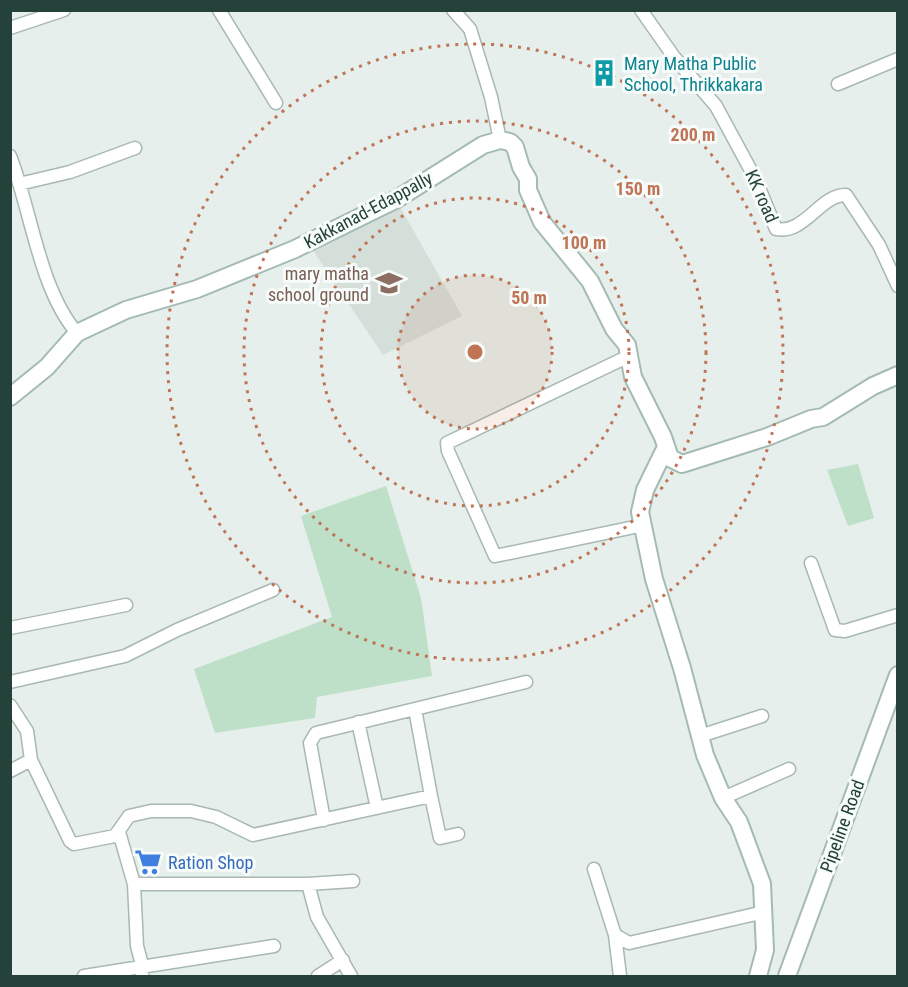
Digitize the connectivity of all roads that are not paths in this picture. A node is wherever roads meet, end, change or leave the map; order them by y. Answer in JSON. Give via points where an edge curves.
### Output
{"nodes":[{"id":1,"x":64,"y":10,"type":"edge"},
{"id":2,"x":219,"y":10,"type":"edge"},
{"id":3,"x":453,"y":10,"type":"edge"},
{"id":4,"x":641,"y":10,"type":"edge"},
{"id":5,"x":10,"y":28,"type":"edge"},
{"id":6,"x":897,"y":59,"type":"edge"},
{"id":7,"x":838,"y":84,"type":"dead end"},
{"id":8,"x":276,"y":103,"type":"dead end"},
{"id":9,"x":500,"y":140,"type":"junction"},
{"id":10,"x":135,"y":148,"type":"dead end"},
{"id":11,"x":10,"y":156,"type":"edge"},
{"id":12,"x":19,"y":184,"type":"junction"},
{"id":13,"x":897,"y":286,"type":"edge"},
{"id":14,"x":77,"y":333,"type":"junction"},
{"id":15,"x":629,"y":356,"type":"junction"},
{"id":16,"x":897,"y":375,"type":"edge"},
{"id":17,"x":10,"y":397,"type":"edge"},
{"id":18,"x":666,"y":447,"type":"junction"},
{"id":19,"x":644,"y":525,"type":"junction"},
{"id":20,"x":811,"y":563,"type":"dead end"},
{"id":21,"x":273,"y":590,"type":"dead end"},
{"id":22,"x":126,"y":605,"type":"dead end"},
{"id":23,"x":897,"y":615,"type":"edge"},
{"id":24,"x":10,"y":628,"type":"edge"},
{"id":25,"x":897,"y":675,"type":"edge"},
{"id":26,"x":10,"y":682,"type":"edge"},
{"id":27,"x":526,"y":682,"type":"dead end"},
{"id":28,"x":10,"y":705,"type":"edge"},
{"id":29,"x":415,"y":709,"type":"junction"},
{"id":30,"x":762,"y":716,"type":"dead end"},
{"id":31,"x":358,"y":722,"type":"junction"},
{"id":32,"x":700,"y":736,"type":"junction"},
{"id":33,"x":31,"y":760,"type":"junction"},
{"id":34,"x":789,"y":769,"type":"dead end"},
{"id":35,"x":10,"y":771,"type":"edge"},
{"id":36,"x":431,"y":796,"type":"junction"},
{"id":37,"x":723,"y":798,"type":"junction"},
{"id":38,"x":376,"y":808,"type":"junction"},
{"id":39,"x":324,"y":820,"type":"junction"},
{"id":40,"x":119,"y":832,"type":"junction"},
{"id":41,"x":458,"y":834,"type":"dead end"},
{"id":42,"x":594,"y":869,"type":"dead end"},
{"id":43,"x":353,"y":881,"type":"dead end"},
{"id":44,"x":134,"y":884,"type":"junction"},
{"id":45,"x":308,"y":884,"type":"junction"},
{"id":46,"x":764,"y":912,"type":"junction"},
{"id":47,"x":615,"y":935,"type":"junction"},
{"id":48,"x":274,"y":946,"type":"dead end"},
{"id":49,"x":343,"y":960,"type":"junction"},
{"id":50,"x":142,"y":971,"type":"edge"},
{"id":51,"x":84,"y":976,"type":"edge"},
{"id":52,"x":318,"y":976,"type":"edge"},
{"id":53,"x":351,"y":976,"type":"edge"},
{"id":54,"x":620,"y":976,"type":"edge"},
{"id":55,"x":758,"y":976,"type":"edge"},
{"id":56,"x":787,"y":976,"type":"edge"}],
"edges":[{"from":1,"to":5,"type":"street"},
{"from":2,"to":8,"type":"street"},
{"from":3,"to":9,"type":"street","via":[[470,29]]},
{"from":4,"to":13,"type":"street","name":"KK road","via":[[716,106],[755,178],[776,229],[792,226],[833,198],[846,195],[879,245]]},
{"from":6,"to":7,"type":"street"},
{"from":9,"to":14,"type":"street","name":"Kakkanad-Edappally","via":[[483,145],[397,199],[295,249],[197,289],[126,310]]},
{"from":9,"to":15,"type":"street","via":[[515,147],[539,216],[590,281],[614,329],[627,345]]},
{"from":10,"to":12,"type":"street","via":[[78,170]]},
{"from":11,"to":12,"type":"street"},
{"from":12,"to":14,"type":"street","via":[[40,257]]},
{"from":14,"to":17,"type":"street","name":"Kakkanad-Edappally","via":[[47,367]]},
{"from":15,"to":18,"type":"street","via":[[633,377]]},
{"from":15,"to":19,"type":"street","via":[[447,443],[495,556]]},
{"from":16,"to":18,"type":"street","via":[[823,417],[682,464],[670,458]]},
{"from":18,"to":19,"type":"street","via":[[645,490],[640,512]]},
{"from":19,"to":32,"type":"street","via":[[654,579]]},
{"from":20,"to":23,"type":"street","via":[[835,630],[845,631]]},
{"from":21,"to":26,"type":"street","via":[[125,656]]},
{"from":22,"to":24,"type":"street"},
{"from":25,"to":56,"type":"street","name":"Pipeline Road"},
{"from":27,"to":29,"type":"street"},
{"from":28,"to":33,"type":"street","via":[[27,731]]},
{"from":29,"to":31,"type":"street"},
{"from":29,"to":36,"type":"street"},
{"from":30,"to":32,"type":"street"},
{"from":31,"to":38,"type":"street"},
{"from":31,"to":39,"type":"street","via":[[320,730],[310,743]]},
{"from":32,"to":37,"type":"street"},
{"from":33,"to":35,"type":"street"},
{"from":33,"to":40,"type":"street","via":[[70,841],[79,845],[109,839]]},
{"from":34,"to":37,"type":"street"},
{"from":36,"to":38,"type":"street"},
{"from":36,"to":41,"type":"street","via":[[440,838]]},
{"from":37,"to":46,"type":"street","via":[[751,849],[762,884]]},
{"from":38,"to":39,"type":"street"},
{"from":39,"to":40,"type":"street","via":[[253,835],[204,813],[151,811],[129,816]]},
{"from":40,"to":44,"type":"street"},
{"from":42,"to":47,"type":"street"},
{"from":43,"to":45,"type":"street"},
{"from":44,"to":45,"type":"street"},
{"from":44,"to":50,"type":"street"},
{"from":45,"to":49,"type":"street","via":[[317,917]]},
{"from":46,"to":47,"type":"street","via":[[629,943]]},
{"from":46,"to":55,"type":"street","via":[[765,950]]},
{"from":47,"to":54,"type":"street"},
{"from":48,"to":50,"type":"street"},
{"from":49,"to":52,"type":"street"},
{"from":49,"to":53,"type":"street"},
{"from":50,"to":51,"type":"street"}]}
